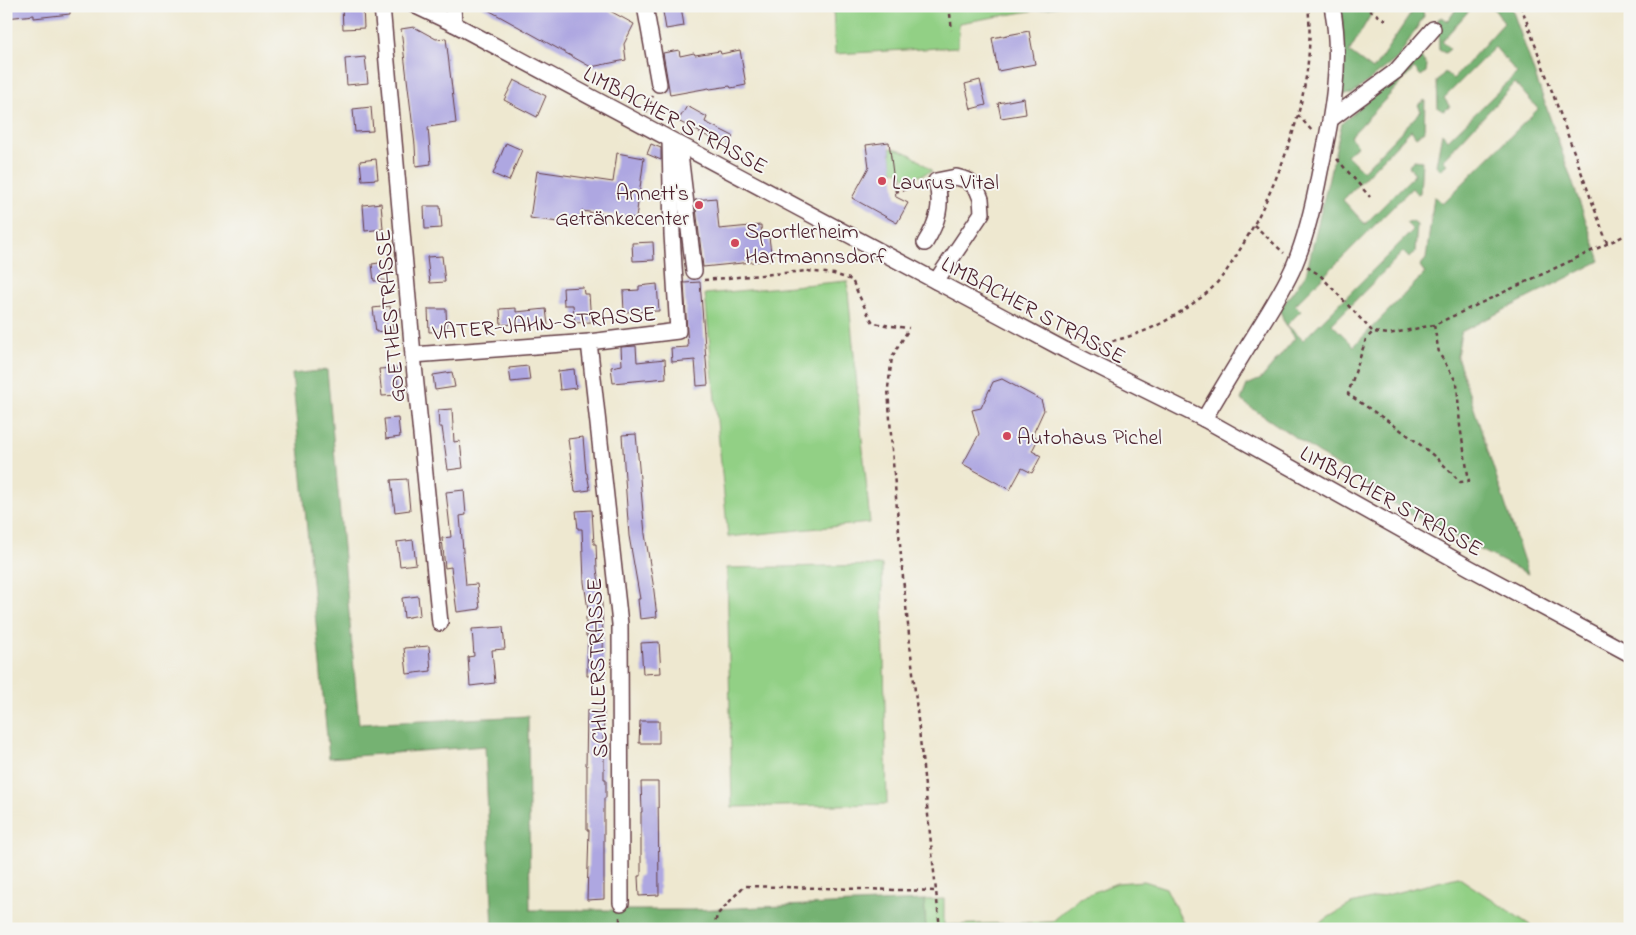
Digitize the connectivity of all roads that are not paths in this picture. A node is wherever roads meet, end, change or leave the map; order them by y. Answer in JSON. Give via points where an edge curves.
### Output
{"nodes":[{"id":1,"x":382,"y":6,"type":"edge"},
{"id":2,"x":416,"y":6,"type":"edge"},
{"id":3,"x":453,"y":6,"type":"edge"},
{"id":4,"x":645,"y":6,"type":"edge"},
{"id":5,"x":1332,"y":6,"type":"edge"},
{"id":6,"x":454,"y":24,"type":"junction"},
{"id":7,"x":1432,"y":29,"type":"dead end"},
{"id":8,"x":659,"y":84,"type":"road end"},
{"id":9,"x":1331,"y":119,"type":"junction"},
{"id":10,"x":675,"y":143,"type":"junction"},
{"id":11,"x":925,"y":242,"type":"dead end"},
{"id":12,"x":694,"y":271,"type":"road end"},
{"id":13,"x":936,"y":281,"type":"junction"},
{"id":14,"x":589,"y":342,"type":"junction"},
{"id":15,"x":413,"y":354,"type":"junction"},
{"id":16,"x":1204,"y":419,"type":"junction"},
{"id":17,"x":440,"y":622,"type":"dead end"},
{"id":18,"x":1630,"y":654,"type":"edge"},
{"id":19,"x":620,"y":903,"type":"dead end"}],
"edges":[{"from":1,"to":15,"type":"street","name":"GOETHESTRASSE"},
{"from":2,"to":6,"type":"street","name":"LIMBACHER STRASSE"},
{"from":3,"to":6,"type":"street"},
{"from":4,"to":8,"type":"street"},
{"from":5,"to":9,"type":"street","via":[[1337,53]]},
{"from":6,"to":10,"type":"street","name":"LIMBACHER STRASSE"},
{"from":7,"to":9,"type":"street","via":[[1396,71]]},
{"from":9,"to":16,"type":"street","via":[[1312,210],[1295,263],[1274,304]]},
{"from":10,"to":12,"type":"street"},
{"from":10,"to":13,"type":"street","name":"LIMBACHER STRASSE"},
{"from":10,"to":14,"type":"street","name":"VATER-JAHN-STRASSE","via":[[672,234],[678,331]]},
{"from":11,"to":13,"type":"street","via":[[940,212],[936,181],[956,177],[977,188],[982,213]]},
{"from":13,"to":16,"type":"street","name":"LIMBACHER STRASSE"},
{"from":14,"to":15,"type":"street","name":"VATER-JAHN-STRASSE"},
{"from":14,"to":19,"type":"street","name":"SCHILLERSTRASSE","via":[[620,624]]},
{"from":15,"to":17,"type":"street","name":"GOETHESTRASSE"},
{"from":16,"to":18,"type":"street","name":"LIMBACHER STRASSE"}]}
